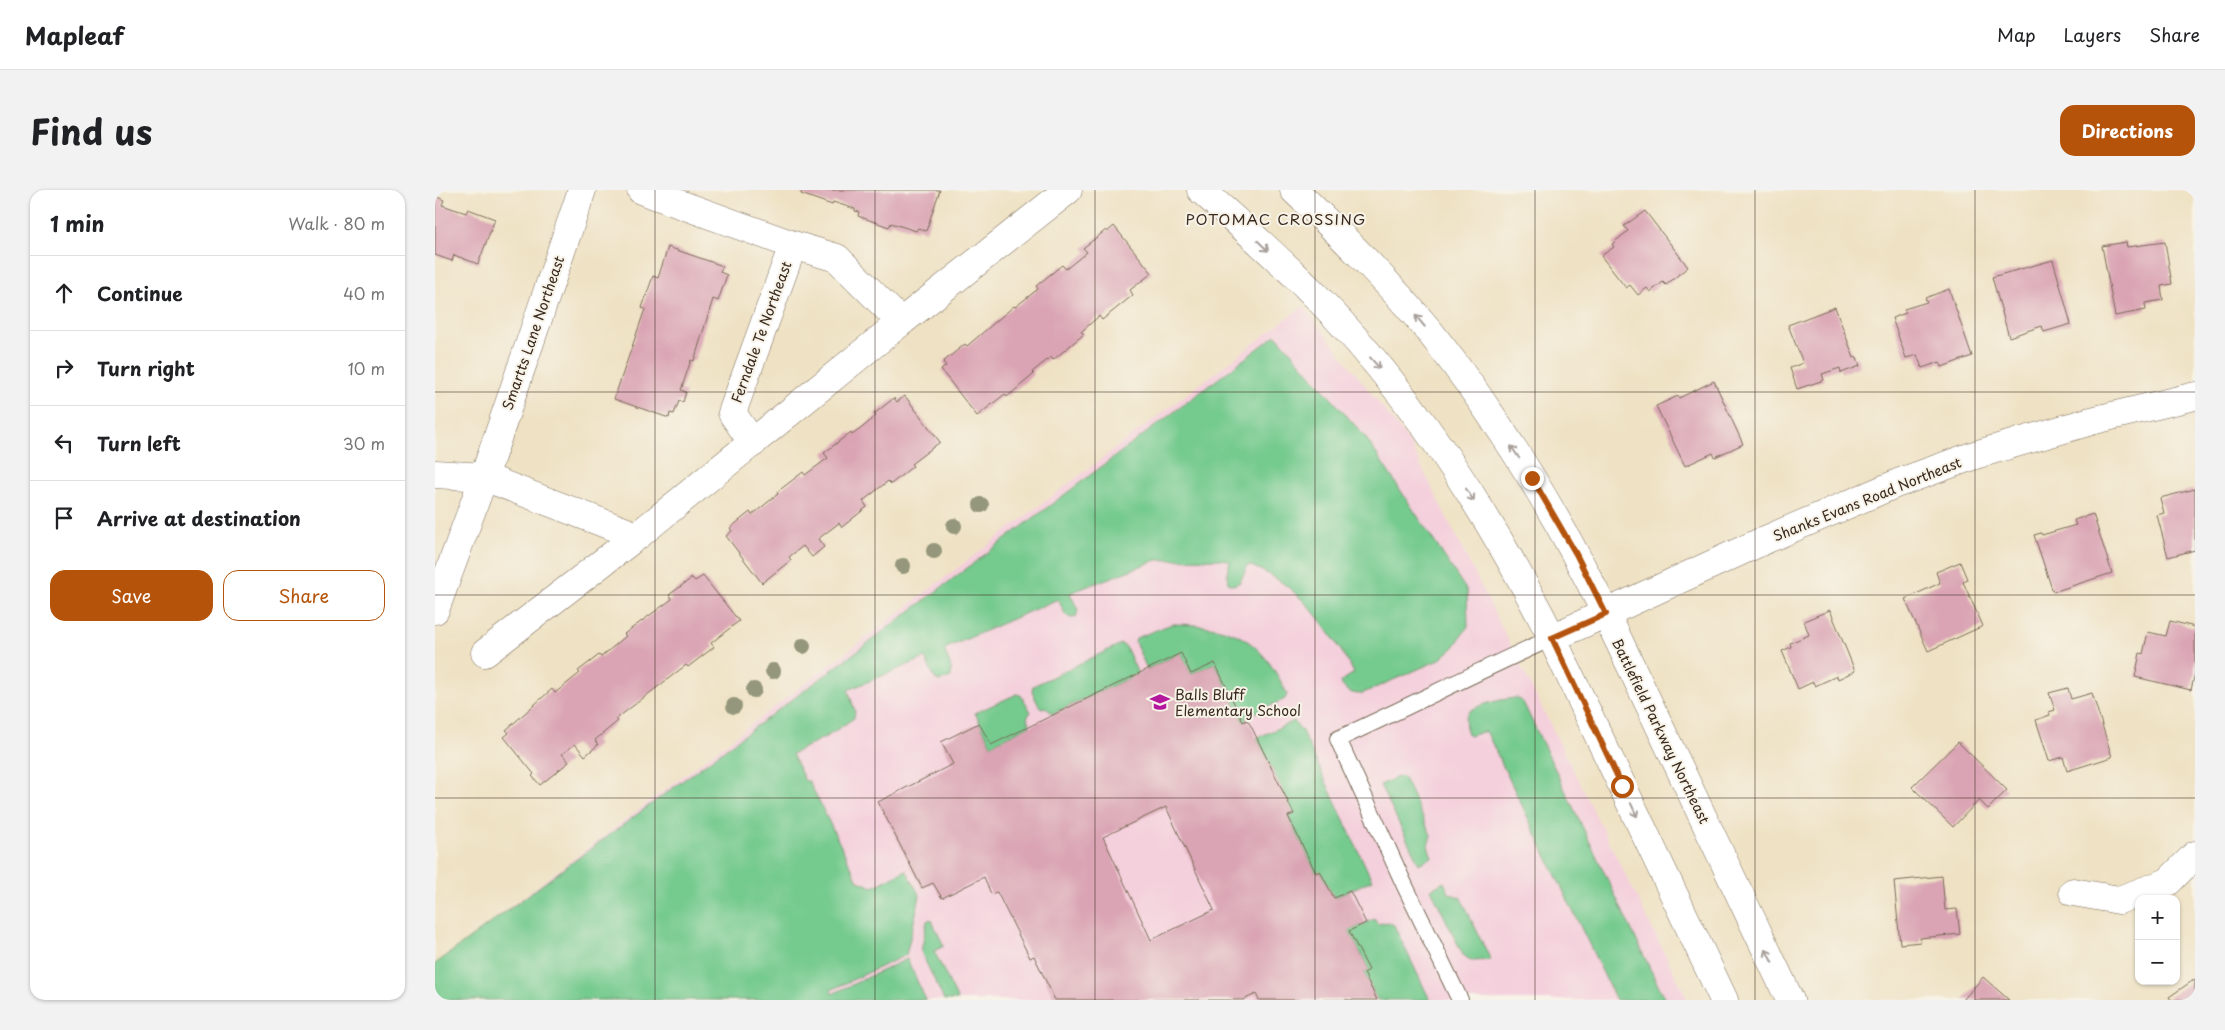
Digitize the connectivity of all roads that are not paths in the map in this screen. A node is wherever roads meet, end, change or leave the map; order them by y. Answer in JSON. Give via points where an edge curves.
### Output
{"nodes":[{"id":1,"x":582,"y":190,"type":"edge"},
{"id":2,"x":641,"y":190,"type":"edge"},
{"id":3,"x":1068,"y":190,"type":"edge"},
{"id":4,"x":1201,"y":190,"type":"edge"},
{"id":5,"x":1294,"y":190,"type":"edge"},
{"id":6,"x":793,"y":245,"type":"junction"},
{"id":7,"x":901,"y":322,"type":"junction"},
{"id":8,"x":2195,"y":396,"type":"edge"},
{"id":9,"x":753,"y":443,"type":"junction"},
{"id":10,"x":435,"y":474,"type":"edge"},
{"id":11,"x":483,"y":477,"type":"junction"},
{"id":12,"x":637,"y":536,"type":"junction"},
{"id":13,"x":435,"y":610,"type":"edge"},
{"id":14,"x":1606,"y":614,"type":"junction"},
{"id":15,"x":1552,"y":638,"type":"junction"},
{"id":16,"x":485,"y":653,"type":"dead end"},
{"id":17,"x":2195,"y":855,"type":"edge"},
{"id":18,"x":2073,"y":892,"type":"dead end"},
{"id":19,"x":1460,"y":1000,"type":"edge"},
{"id":20,"x":1724,"y":1000,"type":"edge"},
{"id":21,"x":1791,"y":1000,"type":"edge"}],
"edges":[{"from":1,"to":11,"type":"street","name":"Smartts Lane Northeast"},
{"from":2,"to":6,"type":"street","name":"Ferndale Te Northeast"},
{"from":3,"to":7,"type":"street"},
{"from":4,"to":15,"type":"street","one_way":true,"via":[[1316,296],[1432,436],[1522,578]]},
{"from":14,"to":5,"type":"street","name":"Battlefield Parkway Northeast","one_way":true,"via":[[1532,478],[1473,389],[1393,289]]},
{"from":6,"to":7,"type":"street","name":"Ferndale Te Northeast","via":[[837,258]]},
{"from":6,"to":9,"type":"street","name":"Ferndale Te Northeast","via":[[732,413]]},
{"from":7,"to":9,"type":"street"},
{"from":8,"to":14,"type":"street","name":"Shanks Evans Road Northeast","via":[[2091,421],[1898,483]]},
{"from":9,"to":12,"type":"street"},
{"from":10,"to":11,"type":"street"},
{"from":11,"to":12,"type":"street"},
{"from":11,"to":13,"type":"street","name":"Smartts Lane Northeast"},
{"from":12,"to":16,"type":"street"},
{"from":14,"to":15,"type":"street","name":"Shanks Evans Road Northeast"},
{"from":21,"to":14,"type":"street","name":"Battlefield Parkway Northeast","one_way":true},
{"from":15,"to":19,"type":"lane","via":[[1338,739]]},
{"from":15,"to":20,"type":"street","one_way":true},
{"from":17,"to":18,"type":"street","via":[[2168,882],[2119,900]]}]}
